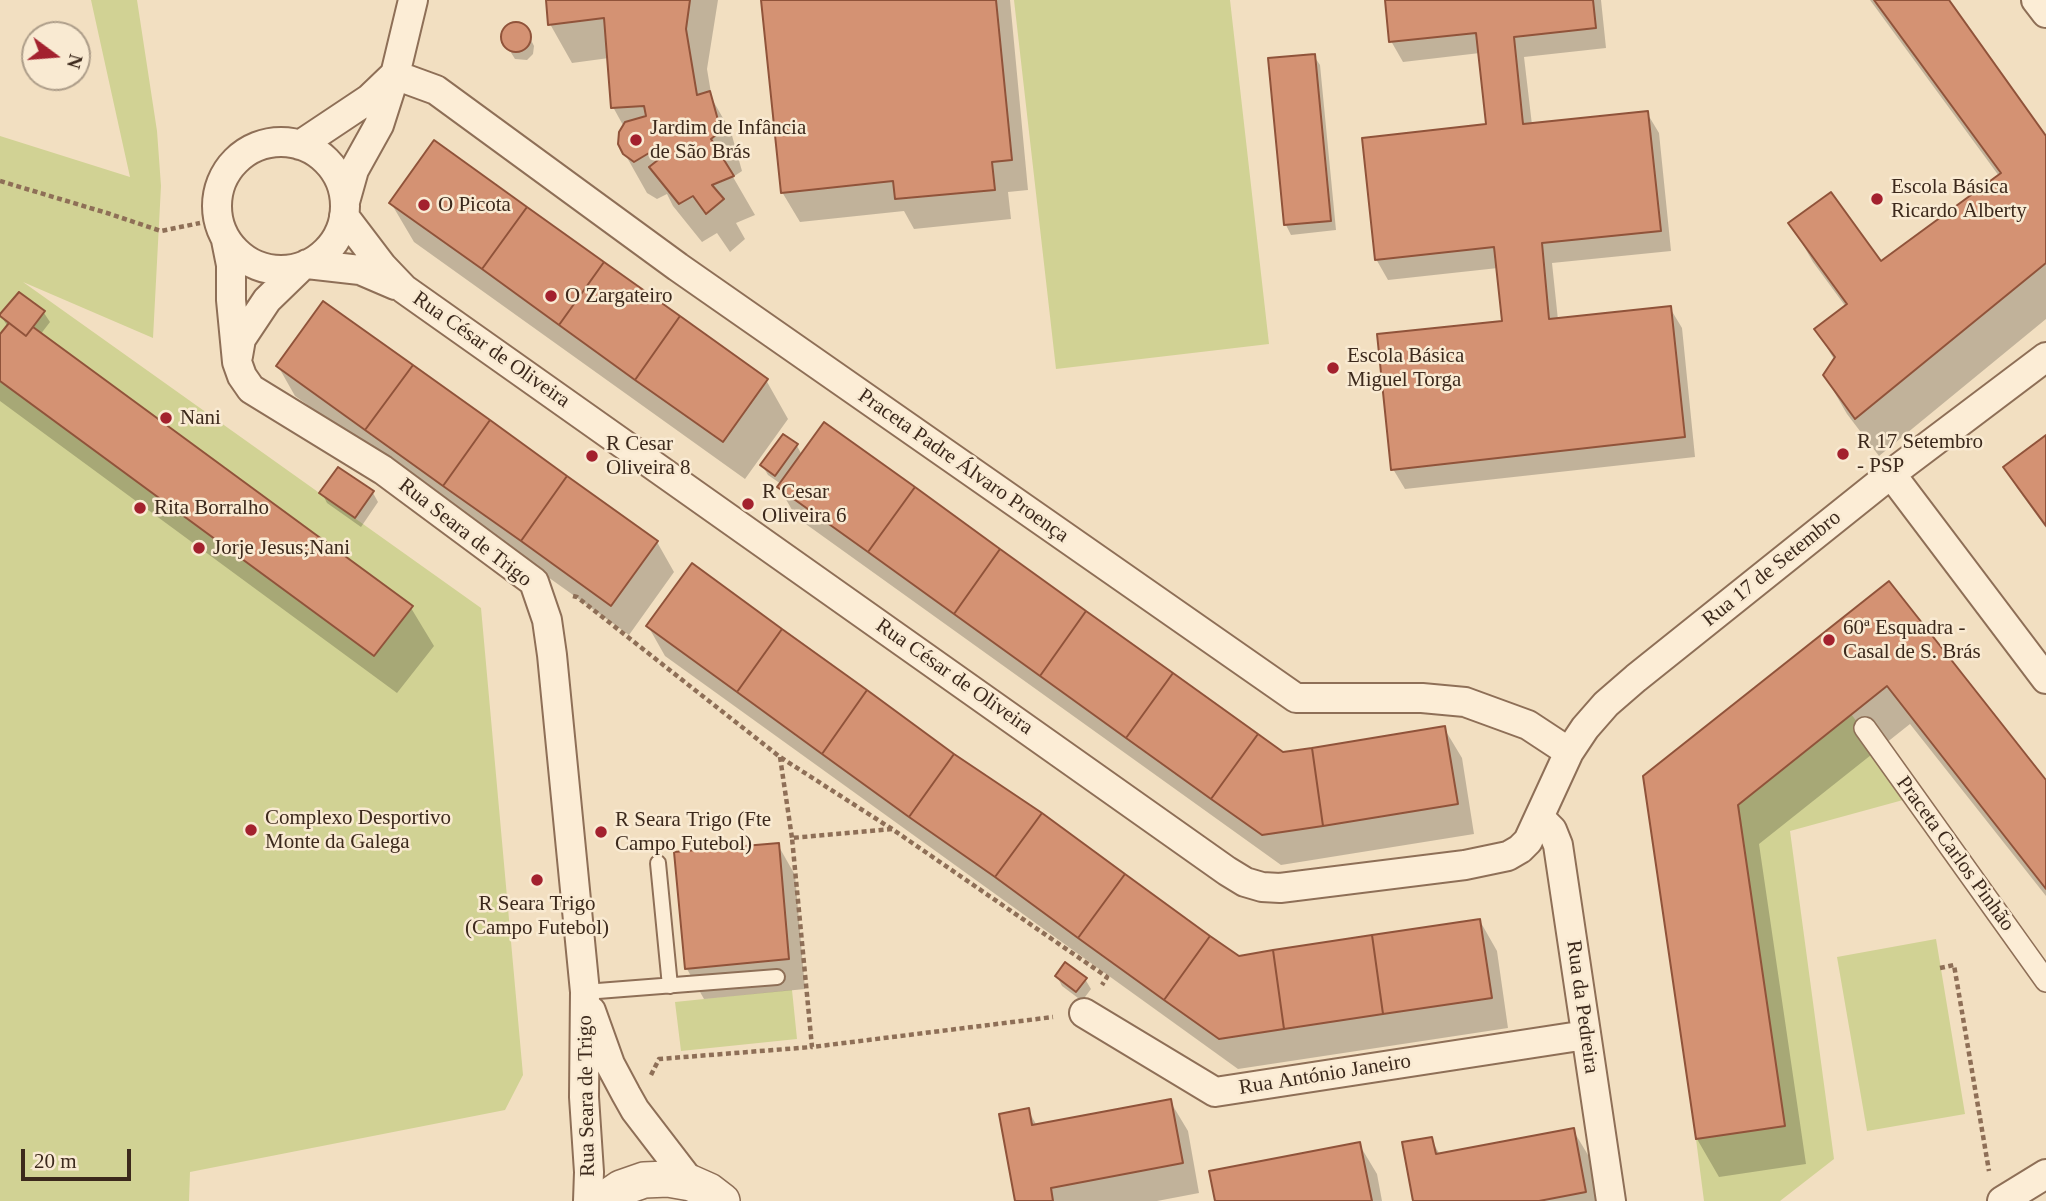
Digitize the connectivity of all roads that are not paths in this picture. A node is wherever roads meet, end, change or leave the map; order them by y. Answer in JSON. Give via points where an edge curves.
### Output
{"nodes":[{"id":1,"x":413,"y":0,"type":"edge"},
{"id":2,"x":2036,"y":0,"type":"edge"},
{"id":3,"x":2046,"y":13,"type":"edge"},
{"id":4,"x":395,"y":75,"type":"junction"},
{"id":5,"x":299,"y":145,"type":"junction"},
{"id":6,"x":345,"y":209,"type":"junction"},
{"id":7,"x":222,"y":230,"type":"junction"},
{"id":8,"x":304,"y":266,"type":"junction"},
{"id":9,"x":404,"y":289,"type":"junction"},
{"id":10,"x":2046,"y":357,"type":"edge"},
{"id":11,"x":237,"y":362,"type":"junction"},
{"id":12,"x":1891,"y":474,"type":"junction"},
{"id":13,"x":2046,"y":679,"type":"edge"},
{"id":14,"x":1865,"y":728,"type":"dead end"},
{"id":15,"x":1569,"y":752,"type":"junction"},
{"id":16,"x":1540,"y":818,"type":"junction"},
{"id":17,"x":658,"y":863,"type":"dead end"},
{"id":18,"x":778,"y":977,"type":"dead end"},
{"id":19,"x":2046,"y":981,"type":"edge"},
{"id":20,"x":670,"y":986,"type":"junction"},
{"id":21,"x":585,"y":992,"type":"junction"},
{"id":22,"x":1084,"y":1013,"type":"road end"},
{"id":23,"x":1586,"y":1035,"type":"junction"},
{"id":24,"x":2046,"y":1174,"type":"edge"},
{"id":25,"x":691,"y":1183,"type":"junction"},
{"id":26,"x":588,"y":1201,"type":"edge"},
{"id":27,"x":602,"y":1201,"type":"edge"},
{"id":28,"x":722,"y":1201,"type":"edge"},
{"id":29,"x":1611,"y":1201,"type":"edge"},
{"id":30,"x":2002,"y":1201,"type":"edge"}],
"edges":[{"from":1,"to":4,"type":"street"},
{"from":2,"to":3,"type":"street"},
{"from":4,"to":5,"type":"street","via":[[369,99]]},
{"from":4,"to":6,"type":"street","via":[[379,125],[354,170]]},
{"from":4,"to":15,"type":"street","name":"Praceta Padre Álvaro Proença","via":[[436,90],[678,267],[1296,698],[1465,702],[1528,725]]},
{"from":5,"to":6,"type":"street","via":[[329,163],[340,181]]},
{"from":5,"to":7,"type":"street","via":[[275,141],[258,145],[229,167],[217,201]]},
{"from":6,"to":8,"type":"street","via":[[334,243]]},
{"from":6,"to":9,"type":"street","name":"Rua César de Oliveira","via":[[382,266]]},
{"from":7,"to":8,"type":"street","via":[[240,256],[258,267]]},
{"from":7,"to":11,"type":"street","name":"Rua Seara de Trigo","via":[[231,265]]},
{"from":8,"to":9,"type":"street","name":"Rua César de Oliveira","via":[[360,270]]},
{"from":8,"to":11,"type":"street","via":[[267,300],[241,340]]},
{"from":9,"to":16,"type":"street","name":"Rua César de Oliveira","via":[[1245,881],[1280,888],[1508,856],[1528,841]]},
{"from":10,"to":12,"type":"street","name":"Rua 17 de Setembro"},
{"from":11,"to":21,"type":"street","name":"Rua Seara de Trigo","via":[[251,389],[383,470],[534,582],[547,620],[552,655]]},
{"from":12,"to":13,"type":"street"},
{"from":12,"to":15,"type":"street","name":"Rua 17 de Setembro","via":[[1636,678],[1606,704]]},
{"from":14,"to":19,"type":"street","name":"Praceta Carlos Pinhão"},
{"from":15,"to":16,"type":"street","name":"Rua 17 de Setembro"},
{"from":16,"to":23,"type":"street","name":"Rua da Pedreira","via":[[1558,845]]},
{"from":17,"to":20,"type":"lane"},
{"from":18,"to":20,"type":"lane"},
{"from":20,"to":21,"type":"lane"},
{"from":21,"to":25,"type":"street","name":"Rua Seara de Trigo","via":[[610,1064],[626,1094]]},
{"from":21,"to":26,"type":"street","name":"Rua Seara de Trigo"},
{"from":22,"to":23,"type":"street","name":"Rua António Janeiro","via":[[1215,1092]]},
{"from":23,"to":29,"type":"street","name":"Rua da Pedreira"},
{"from":24,"to":30,"type":"street"},
{"from":25,"to":27,"type":"street","via":[[643,1180]]},
{"from":25,"to":28,"type":"street"}]}
